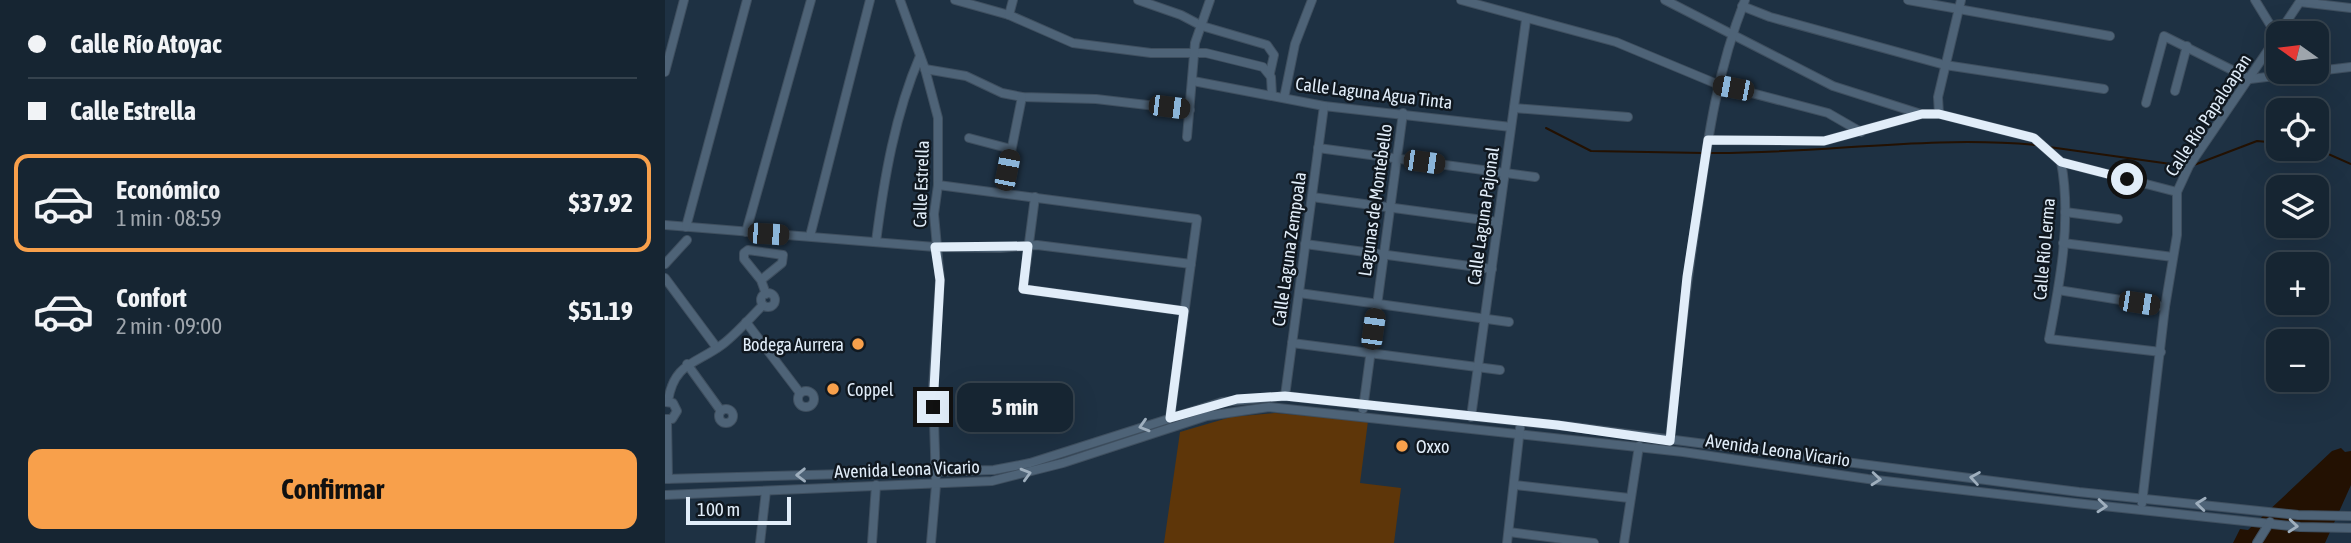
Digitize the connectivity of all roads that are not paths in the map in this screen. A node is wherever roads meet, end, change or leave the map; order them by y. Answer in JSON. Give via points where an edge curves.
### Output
{"nodes":[{"id":1,"x":684,"y":0,"type":"edge"},
{"id":2,"x":747,"y":0,"type":"edge"},
{"id":3,"x":811,"y":0,"type":"edge"},
{"id":4,"x":870,"y":0,"type":"edge"},
{"id":5,"x":900,"y":0,"type":"edge"},
{"id":6,"x":954,"y":0,"type":"edge"},
{"id":7,"x":1013,"y":0,"type":"edge"},
{"id":8,"x":1138,"y":0,"type":"edge"},
{"id":9,"x":1210,"y":0,"type":"edge"},
{"id":10,"x":1312,"y":0,"type":"edge"},
{"id":11,"x":1461,"y":0,"type":"edge"},
{"id":12,"x":1667,"y":0,"type":"edge"},
{"id":13,"x":1907,"y":0,"type":"edge"},
{"id":14,"x":1961,"y":0,"type":"edge"},
{"id":15,"x":2255,"y":0,"type":"edge"},
{"id":16,"x":2301,"y":1,"type":"edge"},
{"id":17,"x":1744,"y":3,"type":"edge"},
{"id":18,"x":2351,"y":8,"type":"edge"},
{"id":19,"x":1958,"y":11,"type":"junction"},
{"id":20,"x":1009,"y":15,"type":"junction"},
{"id":21,"x":1527,"y":20,"type":"junction"},
{"id":22,"x":2269,"y":21,"type":"edge"},
{"id":23,"x":2287,"y":21,"type":"edge"},
{"id":24,"x":1202,"y":26,"type":"junction"},
{"id":25,"x":1731,"y":34,"type":"junction"},
{"id":26,"x":2110,"y":36,"type":"dead end"},
{"id":27,"x":2187,"y":46,"type":"junction"},
{"id":28,"x":1194,"y":52,"type":"junction"},
{"id":29,"x":2266,"y":54,"type":"edge"},
{"id":30,"x":920,"y":56,"type":"junction"},
{"id":31,"x":1945,"y":65,"type":"junction"},
{"id":32,"x":2351,"y":67,"type":"edge"},
{"id":33,"x":925,"y":69,"type":"junction"},
{"id":34,"x":665,"y":72,"type":"edge"},
{"id":35,"x":1270,"y":74,"type":"junction"},
{"id":36,"x":2250,"y":79,"type":"junction"},
{"id":37,"x":1193,"y":81,"type":"junction"},
{"id":38,"x":1717,"y":84,"type":"junction"},
{"id":39,"x":2104,"y":89,"type":"dead end"},
{"id":40,"x":2175,"y":91,"type":"dead end"},
{"id":41,"x":1272,"y":94,"type":"junction"},
{"id":42,"x":1022,"y":97,"type":"junction"},
{"id":43,"x":1285,"y":97,"type":"junction"},
{"id":44,"x":2146,"y":103,"type":"dead end"},
{"id":45,"x":1324,"y":106,"type":"junction"},
{"id":46,"x":1514,"y":108,"type":"junction"},
{"id":47,"x":1190,"y":110,"type":"junction"},
{"id":48,"x":1403,"y":113,"type":"junction"},
{"id":49,"x":1922,"y":114,"type":"junction"},
{"id":50,"x":1939,"y":114,"type":"junction"},
{"id":51,"x":1628,"y":117,"type":"dead end"},
{"id":52,"x":1511,"y":127,"type":"junction"},
{"id":53,"x":1861,"y":132,"type":"junction"},
{"id":54,"x":1187,"y":137,"type":"dead end"},
{"id":55,"x":969,"y":138,"type":"dead end"},
{"id":56,"x":1708,"y":140,"type":"junction"},
{"id":57,"x":1318,"y":148,"type":"junction"},
{"id":58,"x":1011,"y":149,"type":"junction"},
{"id":59,"x":1397,"y":159,"type":"junction"},
{"id":60,"x":2061,"y":162,"type":"junction"},
{"id":61,"x":1505,"y":173,"type":"junction"},
{"id":62,"x":1535,"y":177,"type":"dead end"},
{"id":63,"x":938,"y":185,"type":"junction"},
{"id":64,"x":1003,"y":192,"type":"junction"},
{"id":65,"x":2177,"y":192,"type":"junction"},
{"id":66,"x":1035,"y":197,"type":"junction"},
{"id":67,"x":1312,"y":197,"type":"junction"},
{"id":68,"x":1390,"y":207,"type":"junction"},
{"id":69,"x":2065,"y":212,"type":"junction"},
{"id":70,"x":2118,"y":219,"type":"dead end"},
{"id":71,"x":1498,"y":222,"type":"junction"},
{"id":72,"x":665,"y":225,"type":"edge"},
{"id":73,"x":686,"y":227,"type":"junction"},
{"id":74,"x":747,"y":232,"type":"junction"},
{"id":75,"x":810,"y":236,"type":"junction"},
{"id":76,"x":687,"y":240,"type":"dead end"},
{"id":77,"x":876,"y":242,"type":"junction"},
{"id":78,"x":2063,"y":243,"type":"junction"},
{"id":79,"x":1305,"y":244,"type":"junction"},
{"id":80,"x":1028,"y":246,"type":"junction"},
{"id":81,"x":935,"y":247,"type":"junction"},
{"id":82,"x":1384,"y":254,"type":"junction"},
{"id":83,"x":2173,"y":257,"type":"junction"},
{"id":84,"x":665,"y":264,"type":"edge"},
{"id":85,"x":1191,"y":264,"type":"junction"},
{"id":86,"x":1492,"y":269,"type":"junction"},
{"id":87,"x":665,"y":278,"type":"edge"},
{"id":88,"x":761,"y":280,"type":"junction"},
{"id":89,"x":2058,"y":290,"type":"junction"},
{"id":90,"x":1299,"y":293,"type":"junction"},
{"id":91,"x":1377,"y":304,"type":"junction"},
{"id":92,"x":2165,"y":307,"type":"junction"},
{"id":93,"x":1184,"y":311,"type":"junction"},
{"id":94,"x":1485,"y":318,"type":"junction"},
{"id":95,"x":746,"y":322,"type":"junction"},
{"id":96,"x":1509,"y":322,"type":"dead end"},
{"id":97,"x":1292,"y":342,"type":"junction"},
{"id":98,"x":717,"y":348,"type":"junction"},
{"id":99,"x":2161,"y":352,"type":"junction"},
{"id":100,"x":1370,"y":354,"type":"junction"},
{"id":101,"x":687,"y":364,"type":"junction"},
{"id":102,"x":1478,"y":368,"type":"junction"},
{"id":103,"x":1500,"y":370,"type":"dead end"},
{"id":104,"x":667,"y":390,"type":"edge"},
{"id":105,"x":800,"y":393,"type":"dead end"},
{"id":106,"x":1285,"y":396,"type":"junction"},
{"id":107,"x":666,"y":402,"type":"edge"},
{"id":108,"x":1363,"y":404,"type":"junction"},
{"id":109,"x":721,"y":411,"type":"dead end"},
{"id":110,"x":1362,"y":415,"type":"junction"},
{"id":111,"x":1471,"y":417,"type":"junction"},
{"id":112,"x":1170,"y":418,"type":"junction"},
{"id":113,"x":1521,"y":421,"type":"junction"},
{"id":114,"x":666,"y":422,"type":"edge"},
{"id":115,"x":1520,"y":432,"type":"junction"},
{"id":116,"x":1670,"y":441,"type":"junction"},
{"id":117,"x":1639,"y":446,"type":"junction"},
{"id":118,"x":936,"y":472,"type":"junction"},
{"id":119,"x":667,"y":479,"type":"edge"},
{"id":120,"x":876,"y":485,"type":"junction"},
{"id":121,"x":936,"y":485,"type":"junction"},
{"id":122,"x":1515,"y":485,"type":"junction"},
{"id":123,"x":766,"y":491,"type":"junction"},
{"id":124,"x":665,"y":495,"type":"edge"},
{"id":125,"x":1629,"y":498,"type":"junction"},
{"id":126,"x":2143,"y":498,"type":"junction"},
{"id":127,"x":2141,"y":509,"type":"junction"},
{"id":128,"x":2276,"y":513,"type":"junction"},
{"id":129,"x":2351,"y":516,"type":"edge"},
{"id":130,"x":2269,"y":524,"type":"junction"},
{"id":131,"x":2351,"y":528,"type":"edge"},
{"id":132,"x":1509,"y":532,"type":"junction"},
{"id":133,"x":760,"y":543,"type":"edge"},
{"id":134,"x":872,"y":543,"type":"edge"},
{"id":135,"x":931,"y":543,"type":"edge"},
{"id":136,"x":1507,"y":543,"type":"edge"},
{"id":137,"x":1594,"y":543,"type":"edge"},
{"id":138,"x":1624,"y":543,"type":"edge"},
{"id":139,"x":2257,"y":543,"type":"edge"}],
"edges":[{"from":1,"to":34,"type":"street"},
{"from":2,"to":73,"type":"street"},
{"from":3,"to":74,"type":"street"},
{"from":4,"to":75,"type":"street"},
{"from":5,"to":30,"type":"street","name":"Calle Estrella"},
{"from":6,"to":20,"type":"street"},
{"from":7,"to":20,"type":"street"},
{"from":8,"to":24,"type":"street"},
{"from":9,"to":24,"type":"street"},
{"from":10,"to":43,"type":"street","via":[[1295,44]]},
{"from":11,"to":21,"type":"street"},
{"from":12,"to":25,"type":"street"},
{"from":13,"to":19,"type":"street"},
{"from":14,"to":19,"type":"street"},
{"from":15,"to":22,"type":"street"},
{"from":16,"to":18,"type":"street"},
{"from":16,"to":23,"type":"street","name":"Calle Río Papaloapan"},
{"from":17,"to":25,"type":"street"},
{"from":17,"to":31,"type":"street","via":[[1770,18]]},
{"from":19,"to":26,"type":"street"},
{"from":19,"to":31,"type":"street"},
{"from":20,"to":28,"type":"street","via":[[1073,43],[1151,53]]},
{"from":21,"to":38,"type":"street","via":[[1616,42]]},
{"from":21,"to":46,"type":"street","name":"Calle Laguna Pajonal"},
{"from":24,"to":28,"type":"street"},
{"from":24,"to":35,"type":"street","via":[[1267,45],[1274,55]]},
{"from":25,"to":38,"type":"street"},
{"from":25,"to":49,"type":"street","via":[[1833,86]]},
{"from":27,"to":36,"type":"street"},
{"from":27,"to":40,"type":"street"},
{"from":27,"to":44,"type":"street","via":[[2164,36]]},
{"from":28,"to":35,"type":"street","via":[[1262,67]]},
{"from":28,"to":37,"type":"street"},
{"from":29,"to":36,"type":"street","name":"Calle Río Papaloapan"},
{"from":30,"to":33,"type":"street","name":"Calle Estrella"},
{"from":30,"to":77,"type":"street","via":[[894,138]]},
{"from":31,"to":39,"type":"street"},
{"from":31,"to":50,"type":"street"},
{"from":32,"to":36,"type":"street"},
{"from":33,"to":42,"type":"street","via":[[966,76]]},
{"from":33,"to":63,"type":"street","name":"Calle Estrella","via":[[938,118]]},
{"from":35,"to":41,"type":"street"},
{"from":36,"to":65,"type":"street","name":"Calle Río Papaloapan","via":[[2189,166]]},
{"from":37,"to":41,"type":"street","name":"Calle Laguna Agua Tinta"},
{"from":37,"to":47,"type":"street"},
{"from":38,"to":53,"type":"street","via":[[1828,113]]},
{"from":38,"to":56,"type":"street"},
{"from":41,"to":43,"type":"street","name":"Calle Laguna Agua Tinta"},
{"from":42,"to":47,"type":"street","via":[[1096,99]]},
{"from":42,"to":58,"type":"street"},
{"from":43,"to":45,"type":"street","name":"Calle Laguna Agua Tinta"},
{"from":45,"to":48,"type":"street","name":"Calle Laguna Agua Tinta"},
{"from":45,"to":57,"type":"street","name":"Calle Laguna Zempoala"},
{"from":46,"to":51,"type":"street"},
{"from":46,"to":52,"type":"street","name":"Calle Laguna Pajonal"},
{"from":47,"to":54,"type":"street"},
{"from":48,"to":52,"type":"street","name":"Calle Laguna Agua Tinta"},
{"from":48,"to":59,"type":"street","name":"Lagunas de Montebello"},
{"from":49,"to":50,"type":"street"},
{"from":49,"to":53,"type":"street"},
{"from":50,"to":60,"type":"street","via":[[2034,138]]},
{"from":52,"to":61,"type":"street","name":"Calle Laguna Pajonal"},
{"from":53,"to":56,"type":"street","via":[[1824,141]]},
{"from":55,"to":58,"type":"street"},
{"from":56,"to":116,"type":"street","via":[[1687,277]]},
{"from":57,"to":59,"type":"street"},
{"from":57,"to":67,"type":"street","name":"Calle Laguna Zempoala"},
{"from":58,"to":64,"type":"street"},
{"from":59,"to":61,"type":"street"},
{"from":59,"to":68,"type":"street","name":"Lagunas de Montebello"},
{"from":60,"to":65,"type":"street"},
{"from":60,"to":69,"type":"street","name":"Calle Río Lerma"},
{"from":61,"to":62,"type":"street"},
{"from":61,"to":71,"type":"street","name":"Calle Laguna Pajonal"},
{"from":63,"to":64,"type":"street"},
{"from":63,"to":81,"type":"street","name":"Calle Estrella"},
{"from":64,"to":66,"type":"street"},
{"from":65,"to":83,"type":"street","name":"Calle Río Papaloapan"},
{"from":66,"to":80,"type":"street"},
{"from":66,"to":85,"type":"street","via":[[1197,219]]},
{"from":67,"to":68,"type":"street"},
{"from":67,"to":79,"type":"street","name":"Calle Laguna Zempoala"},
{"from":68,"to":71,"type":"street"},
{"from":68,"to":82,"type":"street","name":"Lagunas de Montebello"},
{"from":69,"to":70,"type":"street"},
{"from":69,"to":78,"type":"street","name":"Calle Río Lerma"},
{"from":71,"to":86,"type":"street","name":"Calle Laguna Pajonal"},
{"from":72,"to":73,"type":"street"},
{"from":73,"to":74,"type":"street"},
{"from":74,"to":75,"type":"street"},
{"from":75,"to":77,"type":"street"},
{"from":76,"to":84,"type":"street"},
{"from":77,"to":81,"type":"street"},
{"from":78,"to":83,"type":"street"},
{"from":78,"to":89,"type":"street","name":"Calle Río Lerma"},
{"from":79,"to":82,"type":"street"},
{"from":79,"to":90,"type":"street","name":"Calle Laguna Zempoala"},
{"from":80,"to":81,"type":"street"},
{"from":80,"to":85,"type":"street"},
{"from":80,"to":93,"type":"street","via":[[1023,289]]},
{"from":81,"to":118,"type":"street","name":"Calle Estrella","via":[[940,280],[933,388]]},
{"from":82,"to":86,"type":"street"},
{"from":82,"to":91,"type":"street","name":"Lagunas de Montebello"},
{"from":83,"to":92,"type":"street","name":"Calle Río Papaloapan"},
{"from":85,"to":93,"type":"street"},
{"from":86,"to":94,"type":"street","name":"Calle Laguna Pajonal"},
{"from":87,"to":98,"type":"street"},
{"from":88,"to":88,"type":"street","via":[[744,253],[783,255],[782,263]]},
{"from":88,"to":95,"type":"street","via":[[766,294],[761,299],[763,305]]},
{"from":89,"to":92,"type":"street"},
{"from":89,"to":99,"type":"street","name":"Calle Río Lerma","via":[[2049,340]]},
{"from":90,"to":91,"type":"street"},
{"from":90,"to":97,"type":"street","name":"Calle Laguna Zempoala"},
{"from":91,"to":94,"type":"street"},
{"from":91,"to":100,"type":"street","name":"Lagunas de Montebello"},
{"from":92,"to":99,"type":"street","name":"Calle Río Papaloapan"},
{"from":93,"to":112,"type":"street"},
{"from":94,"to":96,"type":"street"},
{"from":94,"to":102,"type":"street","name":"Calle Laguna Pajonal"},
{"from":95,"to":98,"type":"street"},
{"from":95,"to":105,"type":"street"},
{"from":97,"to":100,"type":"street"},
{"from":97,"to":106,"type":"street","name":"Calle Laguna Zempoala"},
{"from":98,"to":101,"type":"street"},
{"from":99,"to":126,"type":"street","name":"Calle Río Papaloapan"},
{"from":100,"to":102,"type":"street"},
{"from":100,"to":108,"type":"street","name":"Lagunas de Montebello"},
{"from":101,"to":104,"type":"street"},
{"from":101,"to":109,"type":"street"},
{"from":102,"to":103,"type":"street"},
{"from":102,"to":111,"type":"street","name":"Calle Laguna Pajonal"},
{"from":104,"to":107,"type":"street"},
{"from":106,"to":108,"type":"street","name":"Avenida Leona Vicario"},
{"from":106,"to":112,"type":"street","name":"Avenida Leona Vicario","via":[[1237,399]]},
{"from":107,"to":114,"type":"street","via":[[673,403],[677,411]]},
{"from":108,"to":110,"type":"street","name":"Lagunas de Montebello"},
{"from":108,"to":111,"type":"street","name":"Avenida Leona Vicario"},
{"from":110,"to":115,"type":"street","name":"Avenida Leona Vicario"},
{"from":121,"to":110,"type":"street","name":"Avenida Leona Vicario","one_way":true,"via":[[1014,477],[1206,416],[1247,408]]},
{"from":111,"to":113,"type":"street","name":"Avenida Leona Vicario"},
{"from":112,"to":118,"type":"street","name":"Avenida Leona Vicario","one_way":true,"via":[[1012,467]]},
{"from":113,"to":115,"type":"street"},
{"from":113,"to":116,"type":"street","name":"Avenida Leona Vicario"},
{"from":114,"to":119,"type":"street"},
{"from":115,"to":117,"type":"street","name":"Avenida Leona Vicario"},
{"from":115,"to":122,"type":"street"},
{"from":126,"to":116,"type":"street","name":"Avenida Leona Vicario","one_way":true},
{"from":117,"to":125,"type":"street"},
{"from":117,"to":127,"type":"street","name":"Avenida Leona Vicario","one_way":true,"via":[[1868,479]]},
{"from":118,"to":119,"type":"street","name":"Avenida Leona Vicario","one_way":true},
{"from":118,"to":121,"type":"street","name":"Calle Estrella"},
{"from":120,"to":121,"type":"street","name":"Avenida Leona Vicario"},
{"from":120,"to":123,"type":"street","name":"Avenida Leona Vicario"},
{"from":120,"to":134,"type":"street"},
{"from":121,"to":135,"type":"street","name":"Calle Estrella"},
{"from":122,"to":125,"type":"street"},
{"from":122,"to":132,"type":"street"},
{"from":123,"to":124,"type":"street","name":"Avenida Leona Vicario"},
{"from":123,"to":133,"type":"street"},
{"from":125,"to":138,"type":"street"},
{"from":126,"to":127,"type":"street","name":"Calle Río Papaloapan"},
{"from":128,"to":126,"type":"street","name":"Avenida Leona Vicario","one_way":true},
{"from":127,"to":130,"type":"street","name":"Avenida Leona Vicario"},
{"from":128,"to":129,"type":"street","name":"Avenida Leona Vicario"},
{"from":128,"to":130,"type":"street"},
{"from":130,"to":131,"type":"street","name":"Avenida Leona Vicario","one_way":true},
{"from":130,"to":139,"type":"street"},
{"from":132,"to":136,"type":"street"},
{"from":132,"to":137,"type":"street"}]}
